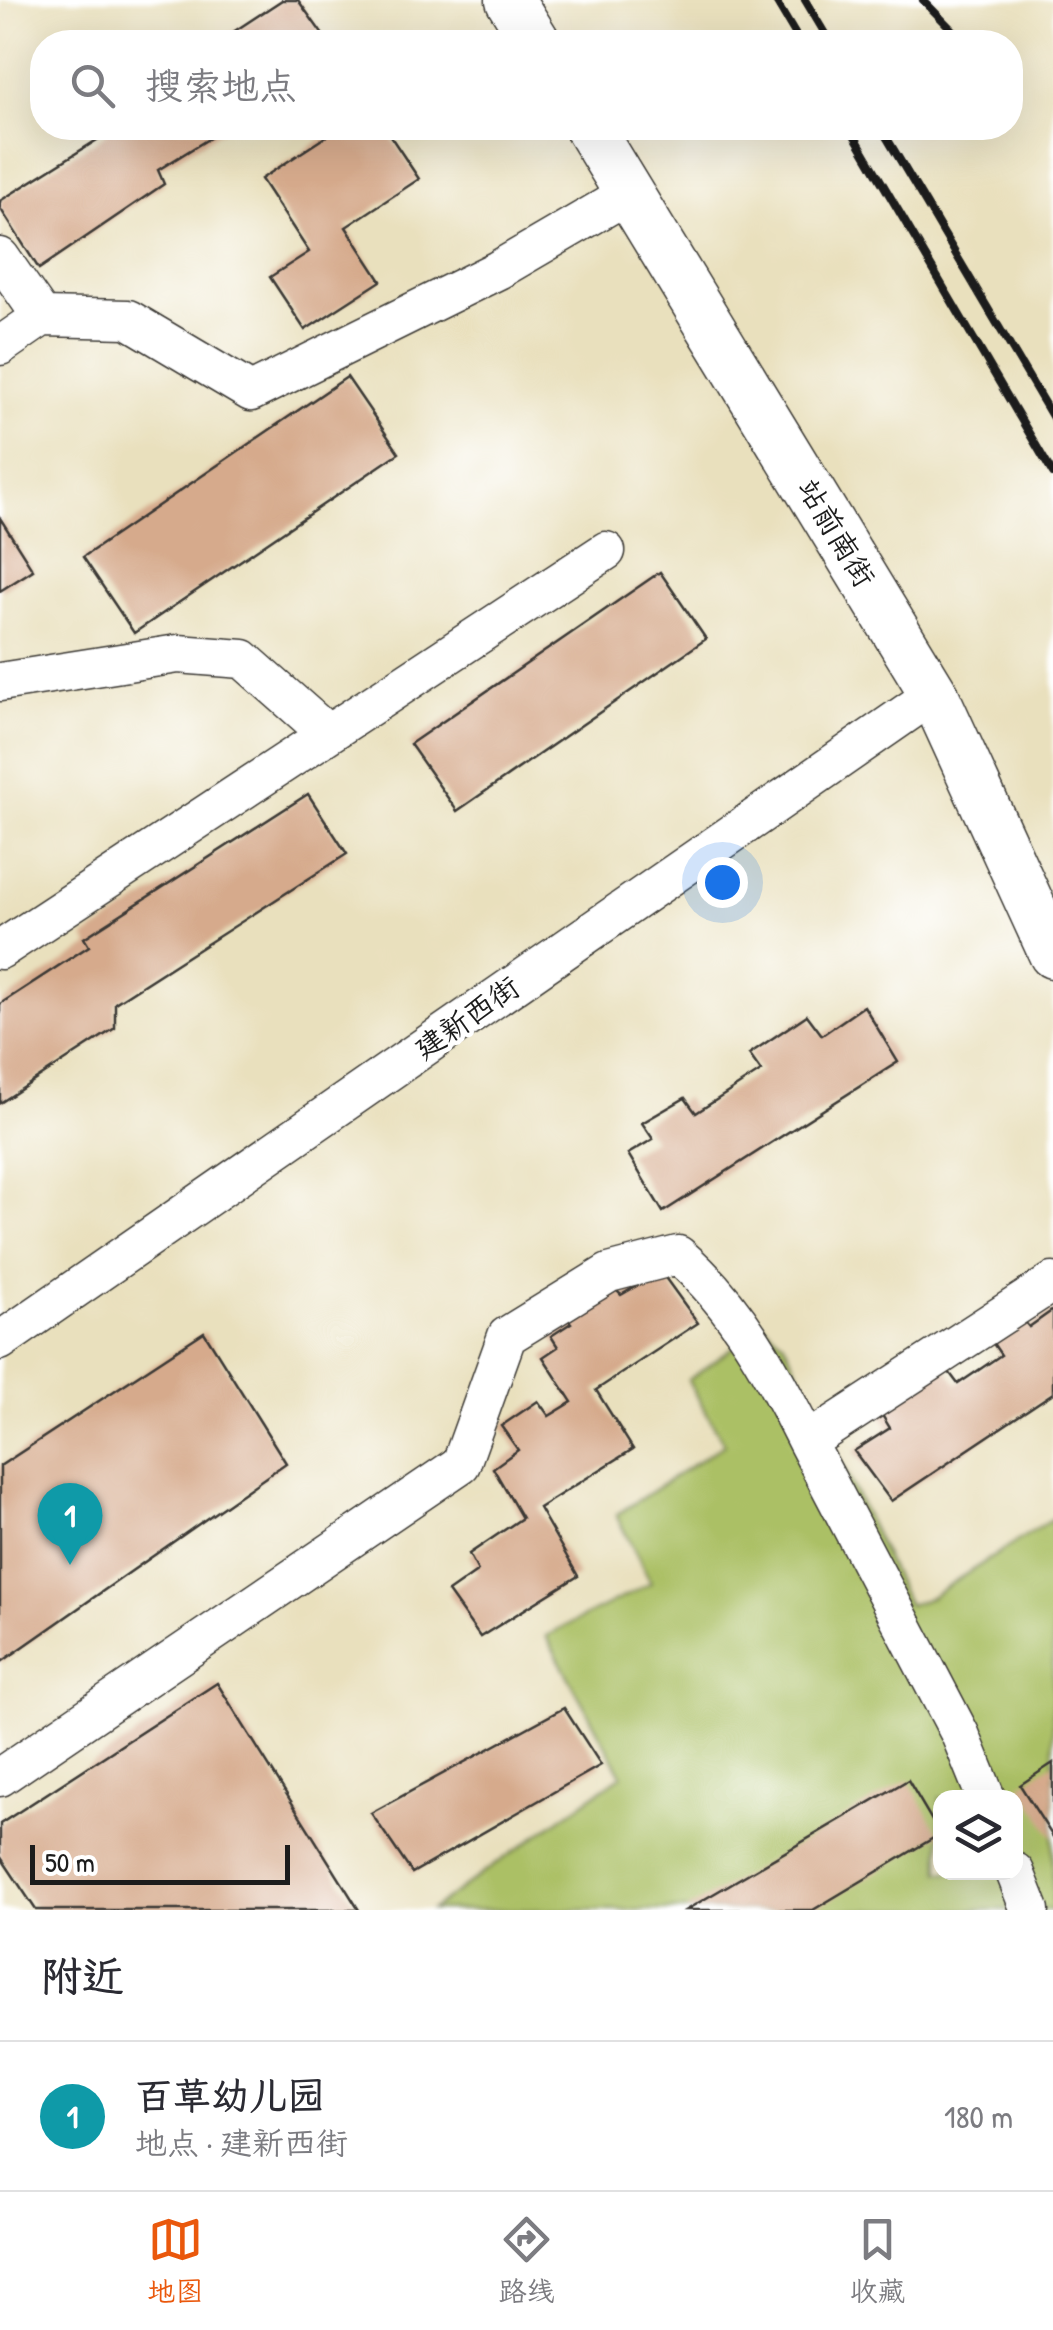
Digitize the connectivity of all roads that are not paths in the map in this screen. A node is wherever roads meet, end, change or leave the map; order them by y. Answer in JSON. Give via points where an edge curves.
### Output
{"nodes":[{"id":1,"x":510,"y":0,"type":"edge"},
{"id":2,"x":529,"y":30,"type":"edge"},
{"id":3,"x":597,"y":140,"type":"edge"},
{"id":4,"x":630,"y":193,"type":"junction"},
{"id":5,"x":0,"y":257,"type":"edge"},
{"id":6,"x":42,"y":317,"type":"junction"},
{"id":7,"x":0,"y":346,"type":"edge"},
{"id":8,"x":606,"y":551,"type":"dead end"},
{"id":9,"x":0,"y":682,"type":"edge"},
{"id":10,"x":934,"y":694,"type":"junction"},
{"id":11,"x":328,"y":734,"type":"junction"},
{"id":12,"x":0,"y":950,"type":"edge"},
{"id":13,"x":1053,"y":954,"type":"edge"},
{"id":14,"x":1053,"y":1282,"type":"edge"},
{"id":15,"x":0,"y":1342,"type":"edge"},
{"id":16,"x":807,"y":1442,"type":"junction"},
{"id":17,"x":0,"y":1777,"type":"edge"},
{"id":18,"x":983,"y":1790,"type":"edge"},
{"id":19,"x":1018,"y":1880,"type":"edge"},
{"id":20,"x":1030,"y":1910,"type":"edge"}],
"edges":[{"from":1,"to":2,"type":"main road"},
{"from":3,"to":4,"type":"main road","name":"站前南街"},
{"from":4,"to":6,"type":"street","via":[[498,270],[250,392],[128,318]]},
{"from":4,"to":10,"type":"main road","name":"站前南街"},
{"from":5,"to":6,"type":"street"},
{"from":6,"to":7,"type":"street"},
{"from":8,"to":11,"type":"street"},
{"from":9,"to":11,"type":"street","via":[[178,654],[243,659]]},
{"from":10,"to":13,"type":"main road","name":"站前南街"},
{"from":10,"to":15,"type":"street","name":"建新西街"},
{"from":11,"to":12,"type":"street"},
{"from":14,"to":16,"type":"street"},
{"from":16,"to":17,"type":"street","via":[[746,1331],[699,1273],[678,1255],[609,1272],[507,1336],[461,1464]]},
{"from":16,"to":18,"type":"street"},
{"from":19,"to":20,"type":"street"}]}
